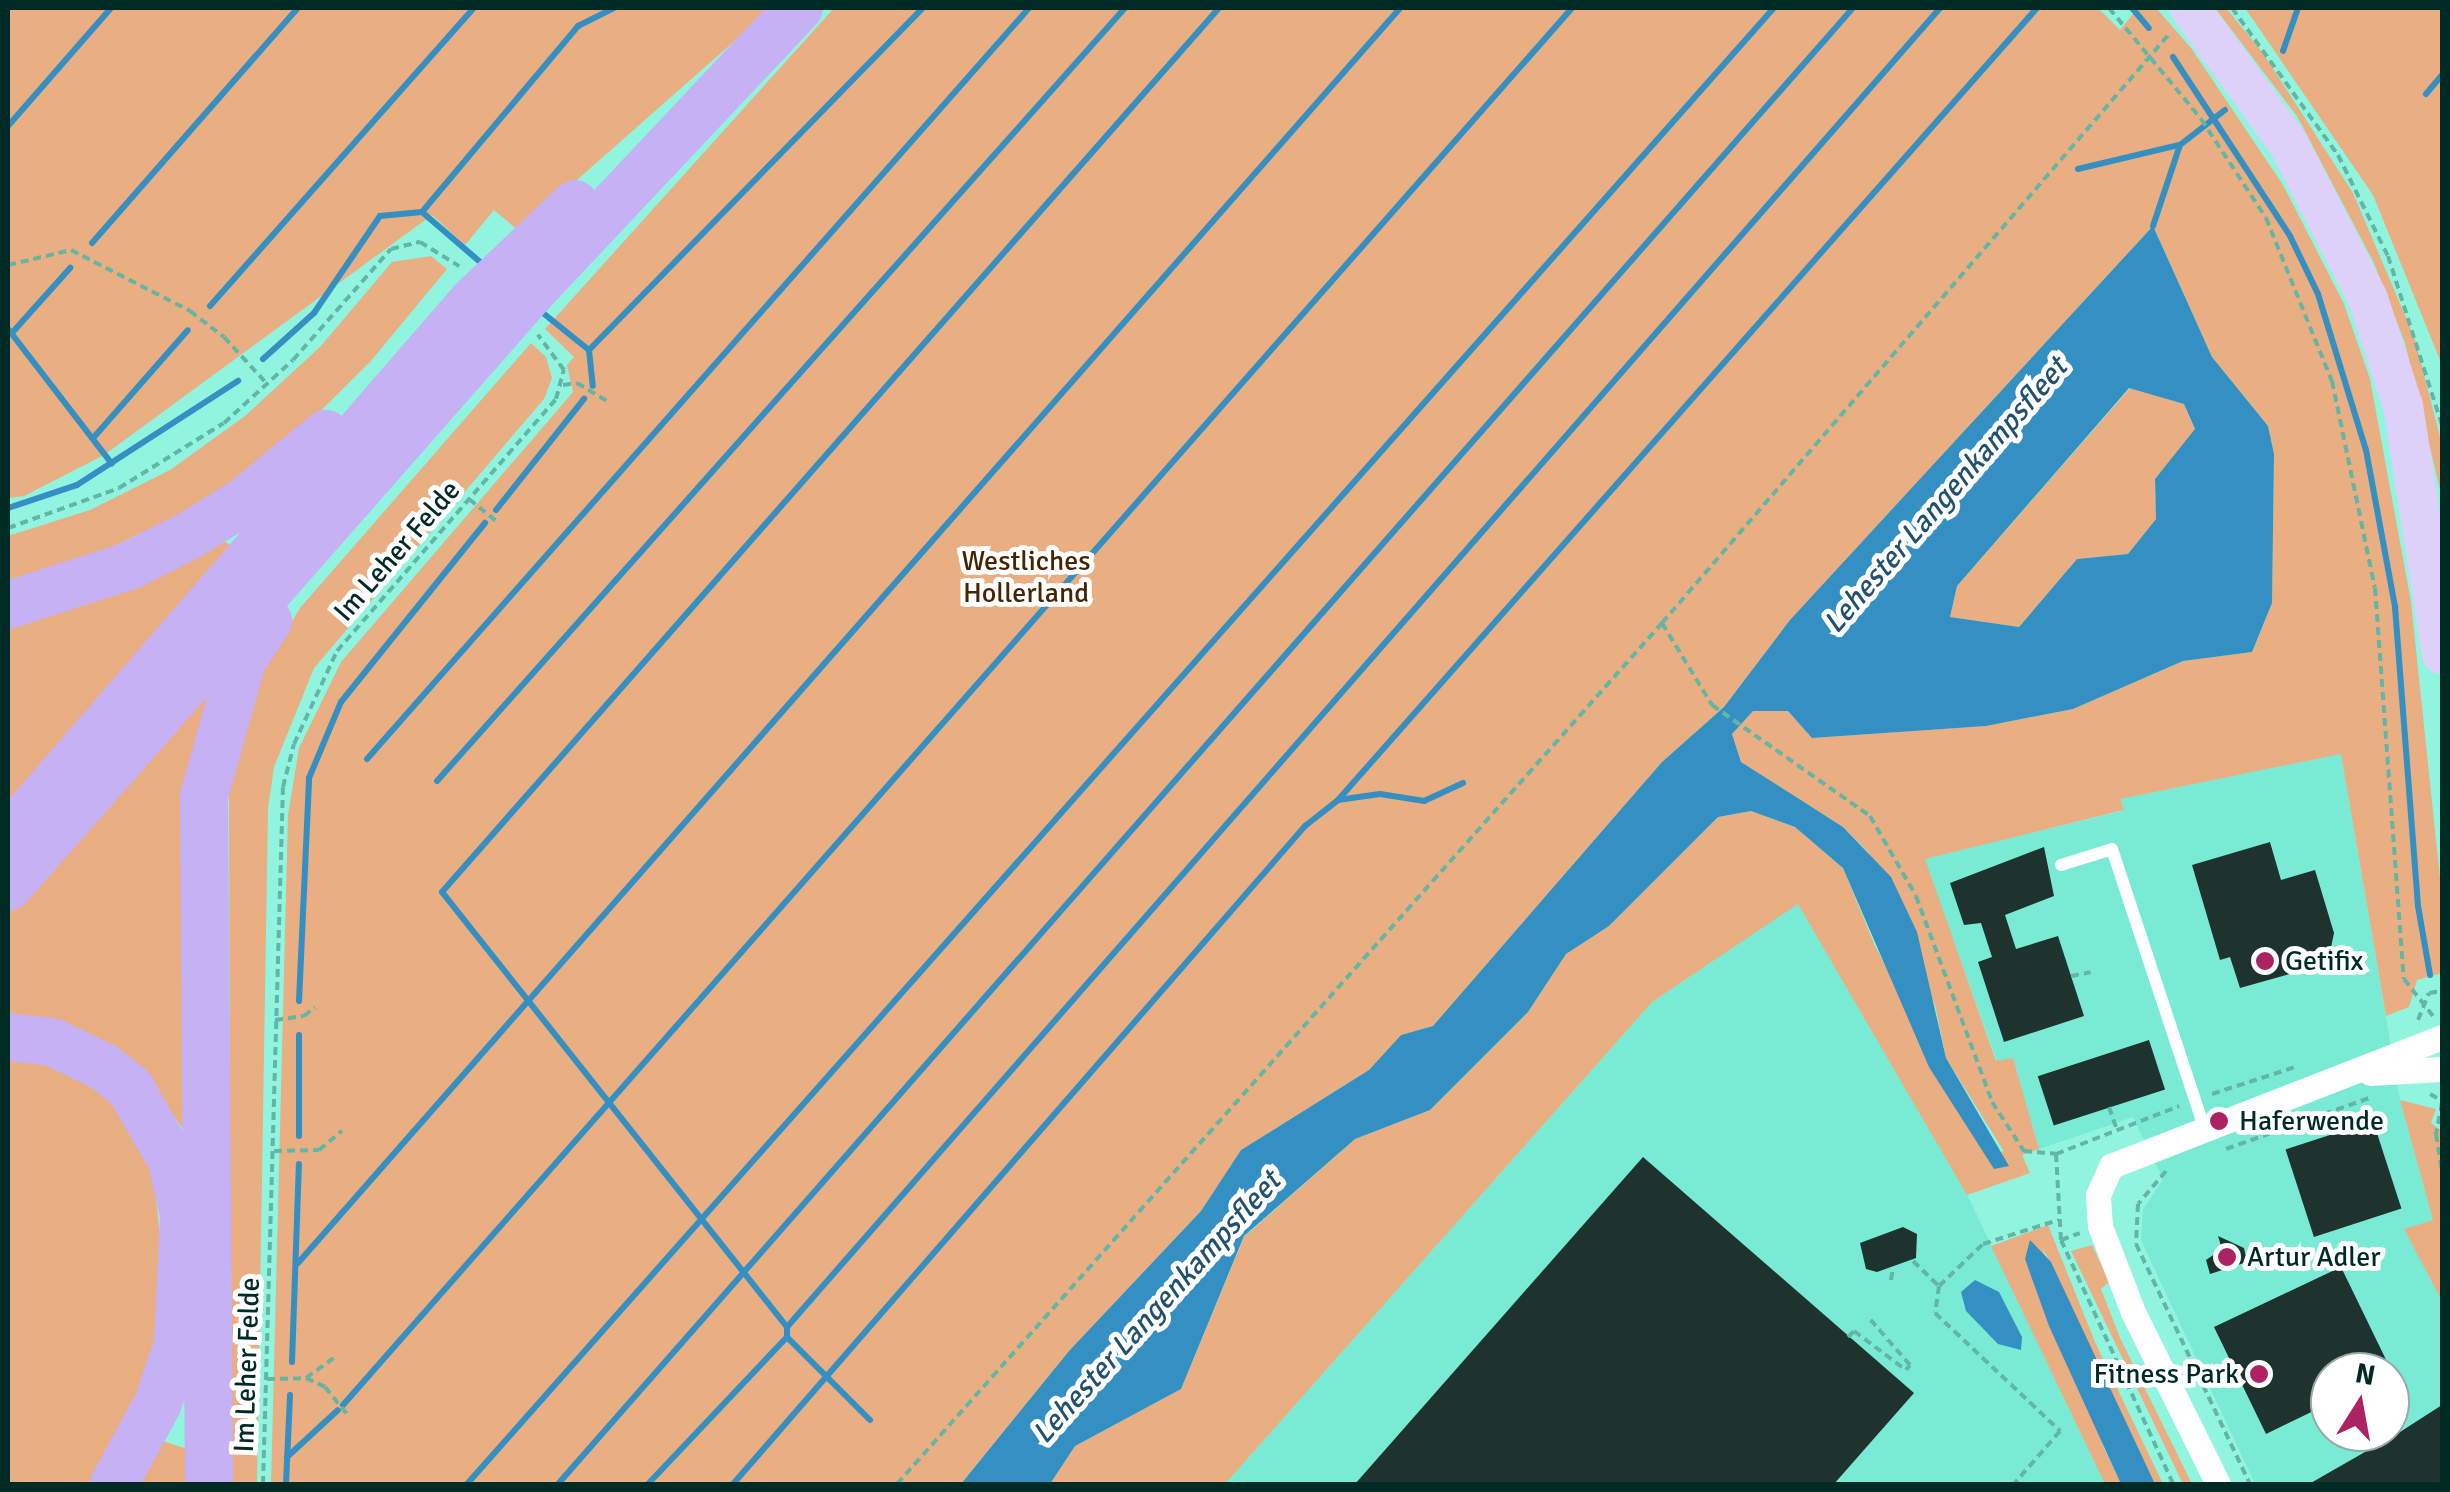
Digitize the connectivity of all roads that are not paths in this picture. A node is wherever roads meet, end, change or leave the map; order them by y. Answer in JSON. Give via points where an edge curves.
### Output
{"nodes":[{"id":1,"x":800,"y":8,"type":"edge"},
{"id":2,"x":2190,"y":8,"type":"edge"},
{"id":3,"x":501,"y":298,"type":"junction"},
{"id":4,"x":374,"y":414,"type":"junction"},
{"id":5,"x":330,"y":524,"type":"junction"},
{"id":6,"x":8,"y":605,"type":"edge"},
{"id":7,"x":2442,"y":654,"type":"edge"},
{"id":8,"x":8,"y":837,"type":"edge"},
{"id":9,"x":2061,"y":865,"type":"dead end"},
{"id":10,"x":8,"y":887,"type":"edge"},
{"id":11,"x":8,"y":1037,"type":"edge"},
{"id":12,"x":2442,"y":1037,"type":"edge"},
{"id":13,"x":2442,"y":1069,"type":"edge"},
{"id":14,"x":2360,"y":1073,"type":"junction"},
{"id":15,"x":2204,"y":1127,"type":"junction"},
{"id":16,"x":114,"y":1484,"type":"edge"},
{"id":17,"x":208,"y":1484,"type":"edge"},
{"id":18,"x":2218,"y":1484,"type":"edge"}],
"edges":[{"from":1,"to":3,"type":"highway","via":[[661,125]]},
{"from":2,"to":7,"type":"main road","via":[[2289,145],[2368,300],[2410,438]]},
{"from":3,"to":4,"type":"highway"},
{"from":3,"to":5,"type":"highway"},
{"from":4,"to":6,"type":"highway","via":[[342,421],[242,503],[190,535],[129,566]]},
{"from":4,"to":8,"type":"highway"},
{"from":5,"to":10,"type":"highway"},
{"from":5,"to":17,"type":"highway","via":[[242,661],[204,796]]},
{"from":9,"to":15,"type":"lane","via":[[2112,849]]},
{"from":11,"to":16,"type":"highway","via":[[52,1042],[104,1067],[131,1089],[172,1161],[184,1216],[178,1343],[158,1403]]},
{"from":12,"to":14,"type":"street"},
{"from":13,"to":14,"type":"street"},
{"from":14,"to":15,"type":"street"},
{"from":15,"to":18,"type":"street","via":[[2111,1166],[2098,1195],[2100,1226],[2133,1312]]}]}
